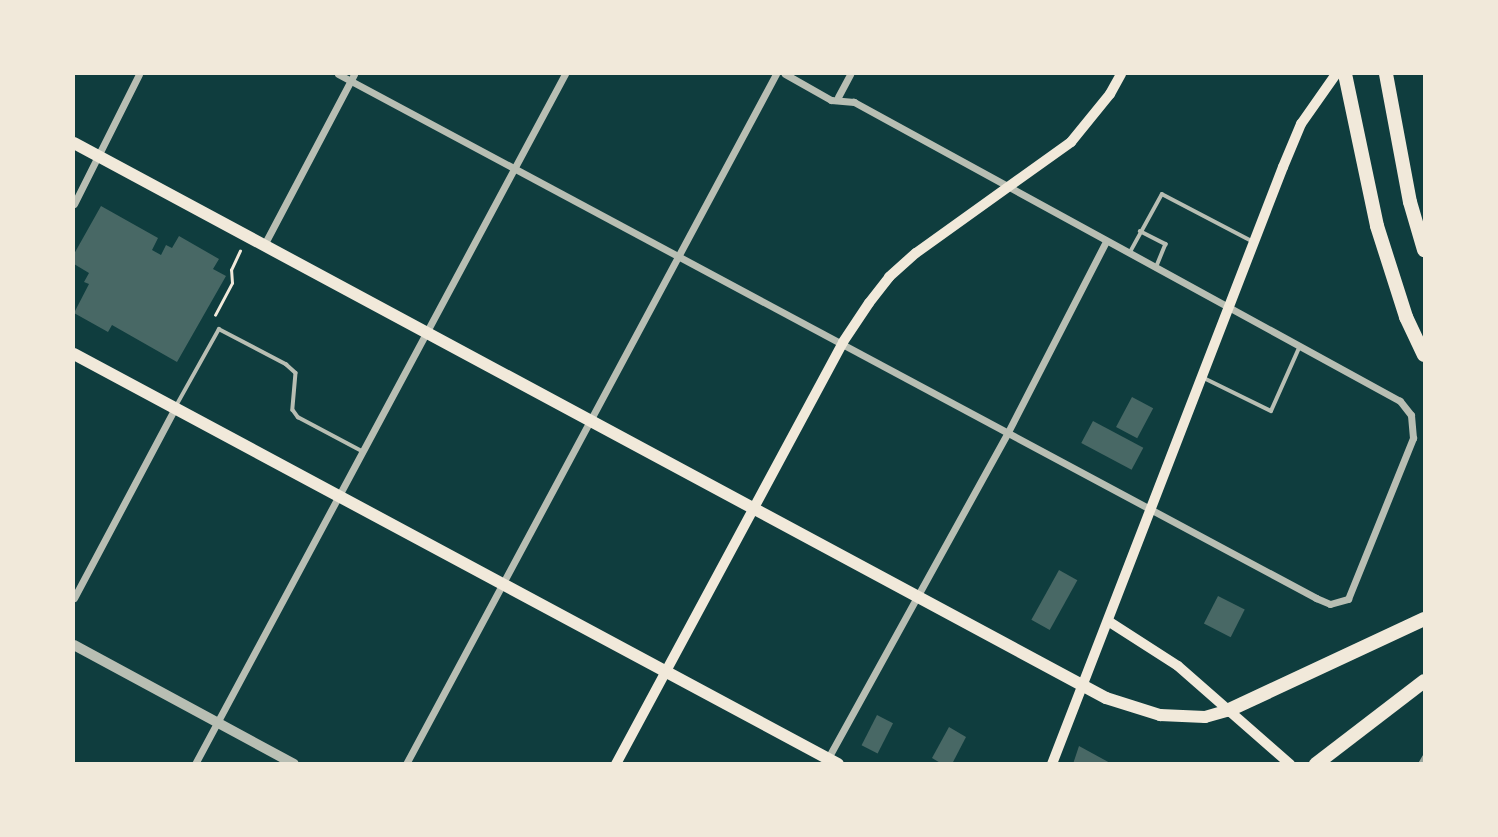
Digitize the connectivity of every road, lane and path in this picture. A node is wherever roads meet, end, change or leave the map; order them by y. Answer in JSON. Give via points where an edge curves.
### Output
{"nodes":[{"id":1,"x":139,"y":74,"type":"edge"},
{"id":2,"x":338,"y":74,"type":"edge"},
{"id":3,"x":565,"y":74,"type":"edge"},
{"id":4,"x":776,"y":74,"type":"edge"},
{"id":5,"x":785,"y":74,"type":"edge"},
{"id":6,"x":850,"y":74,"type":"edge"},
{"id":7,"x":1121,"y":74,"type":"edge"},
{"id":8,"x":1336,"y":74,"type":"edge"},
{"id":9,"x":1346,"y":74,"type":"edge"},
{"id":10,"x":1386,"y":74,"type":"edge"},
{"id":11,"x":353,"y":77,"type":"edge"},
{"id":12,"x":838,"y":97,"type":"junction"},
{"id":13,"x":74,"y":143,"type":"edge"},
{"id":14,"x":98,"y":156,"type":"junction"},
{"id":15,"x":515,"y":167,"type":"junction"},
{"id":16,"x":1011,"y":187,"type":"junction"},
{"id":17,"x":74,"y":204,"type":"edge"},
{"id":18,"x":1140,"y":231,"type":"junction"},
{"id":19,"x":1106,"y":242,"type":"junction"},
{"id":20,"x":1254,"y":242,"type":"junction"},
{"id":21,"x":264,"y":245,"type":"junction"},
{"id":22,"x":1424,"y":250,"type":"edge"},
{"id":23,"x":240,"y":251,"type":"dead end"},
{"id":24,"x":1129,"y":254,"type":"junction"},
{"id":25,"x":679,"y":255,"type":"junction"},
{"id":26,"x":1156,"y":268,"type":"junction"},
{"id":27,"x":1229,"y":308,"type":"junction"},
{"id":28,"x":215,"y":315,"type":"dead end"},
{"id":29,"x":427,"y":331,"type":"junction"},
{"id":30,"x":843,"y":342,"type":"junction"},
{"id":31,"x":1300,"y":346,"type":"junction"},
{"id":32,"x":74,"y":354,"type":"edge"},
{"id":33,"x":1424,"y":355,"type":"edge"},
{"id":34,"x":1200,"y":376,"type":"junction"},
{"id":35,"x":176,"y":408,"type":"junction"},
{"id":36,"x":590,"y":419,"type":"junction"},
{"id":37,"x":1008,"y":432,"type":"junction"},
{"id":38,"x":363,"y":452,"type":"junction"},
{"id":39,"x":339,"y":495,"type":"junction"},
{"id":40,"x":755,"y":507,"type":"junction"},
{"id":41,"x":1151,"y":510,"type":"junction"},
{"id":42,"x":502,"y":583,"type":"junction"},
{"id":43,"x":918,"y":595,"type":"junction"},
{"id":44,"x":74,"y":598,"type":"edge"},
{"id":45,"x":1424,"y":619,"type":"edge"},
{"id":46,"x":1108,"y":621,"type":"junction"},
{"id":47,"x":74,"y":645,"type":"edge"},
{"id":48,"x":665,"y":671,"type":"junction"},
{"id":49,"x":1424,"y":681,"type":"edge"},
{"id":50,"x":1082,"y":686,"type":"junction"},
{"id":51,"x":1229,"y":710,"type":"junction"},
{"id":52,"x":217,"y":722,"type":"junction"},
{"id":53,"x":830,"y":762,"type":"edge"},
{"id":54,"x":195,"y":764,"type":"edge"},
{"id":55,"x":294,"y":764,"type":"edge"},
{"id":56,"x":406,"y":764,"type":"edge"},
{"id":57,"x":616,"y":764,"type":"edge"},
{"id":58,"x":1052,"y":764,"type":"edge"},
{"id":59,"x":1290,"y":764,"type":"edge"},
{"id":60,"x":1315,"y":764,"type":"edge"}],
"edges":[{"from":1,"to":14,"type":"street"},
{"from":2,"to":11,"type":"street"},
{"from":3,"to":15,"type":"street"},
{"from":4,"to":25,"type":"street"},
{"from":5,"to":12,"type":"street","via":[[828,98]]},
{"from":6,"to":12,"type":"street"},
{"from":7,"to":16,"type":"main road","via":[[1071,142]]},
{"from":8,"to":20,"type":"main road","via":[[1301,124]]},
{"from":9,"to":33,"type":"highway","via":[[1377,226],[1406,317]]},
{"from":10,"to":22,"type":"highway"},
{"from":11,"to":15,"type":"street"},
{"from":11,"to":21,"type":"street"},
{"from":12,"to":16,"type":"street"},
{"from":13,"to":14,"type":"main road"},
{"from":14,"to":17,"type":"street"},
{"from":14,"to":21,"type":"main road"},
{"from":15,"to":25,"type":"street"},
{"from":15,"to":29,"type":"street"},
{"from":16,"to":19,"type":"street"},
{"from":16,"to":30,"type":"main road","via":[[889,277]]},
{"from":18,"to":20,"type":"lane","via":[[1162,194]]},
{"from":18,"to":24,"type":"lane"},
{"from":18,"to":26,"type":"lane","via":[[1166,244]]},
{"from":19,"to":24,"type":"street"},
{"from":19,"to":37,"type":"street"},
{"from":20,"to":27,"type":"main road"},
{"from":21,"to":29,"type":"main road"},
{"from":23,"to":28,"type":"path","via":[[231,270],[232,283]]},
{"from":24,"to":26,"type":"street"},
{"from":25,"to":30,"type":"street"},
{"from":25,"to":36,"type":"street"},
{"from":26,"to":27,"type":"street"},
{"from":27,"to":31,"type":"street"},
{"from":27,"to":34,"type":"main road"},
{"from":29,"to":36,"type":"main road"},
{"from":29,"to":38,"type":"street"},
{"from":30,"to":37,"type":"street"},
{"from":30,"to":40,"type":"main road"},
{"from":31,"to":34,"type":"lane","via":[[1271,411]]},
{"from":31,"to":41,"type":"street","via":[[1400,401],[1411,415],[1413,438],[1352,593],[1341,602],[1316,598]]},
{"from":32,"to":35,"type":"main road"},
{"from":34,"to":41,"type":"main road"},
{"from":35,"to":38,"type":"lane","via":[[219,329],[286,364],[296,373],[293,410],[298,417]]},
{"from":35,"to":39,"type":"main road"},
{"from":35,"to":44,"type":"street"},
{"from":36,"to":40,"type":"main road"},
{"from":36,"to":42,"type":"street"},
{"from":37,"to":41,"type":"street"},
{"from":37,"to":43,"type":"street"},
{"from":38,"to":39,"type":"street"},
{"from":39,"to":42,"type":"main road"},
{"from":39,"to":52,"type":"street"},
{"from":40,"to":43,"type":"main road"},
{"from":40,"to":48,"type":"main road"},
{"from":41,"to":46,"type":"main road"},
{"from":42,"to":48,"type":"main road"},
{"from":42,"to":56,"type":"street"},
{"from":43,"to":50,"type":"main road"},
{"from":43,"to":53,"type":"street"},
{"from":45,"to":51,"type":"highway"},
{"from":46,"to":50,"type":"main road"},
{"from":46,"to":51,"type":"main road","via":[[1178,666]]},
{"from":47,"to":52,"type":"street"},
{"from":48,"to":53,"type":"main road"},
{"from":48,"to":57,"type":"main road"},
{"from":49,"to":60,"type":"highway"},
{"from":50,"to":51,"type":"main road","via":[[1133,709],[1160,715],[1205,717]]},
{"from":50,"to":58,"type":"main road"},
{"from":51,"to":59,"type":"main road"},
{"from":52,"to":54,"type":"street"},
{"from":52,"to":55,"type":"street"}]}
